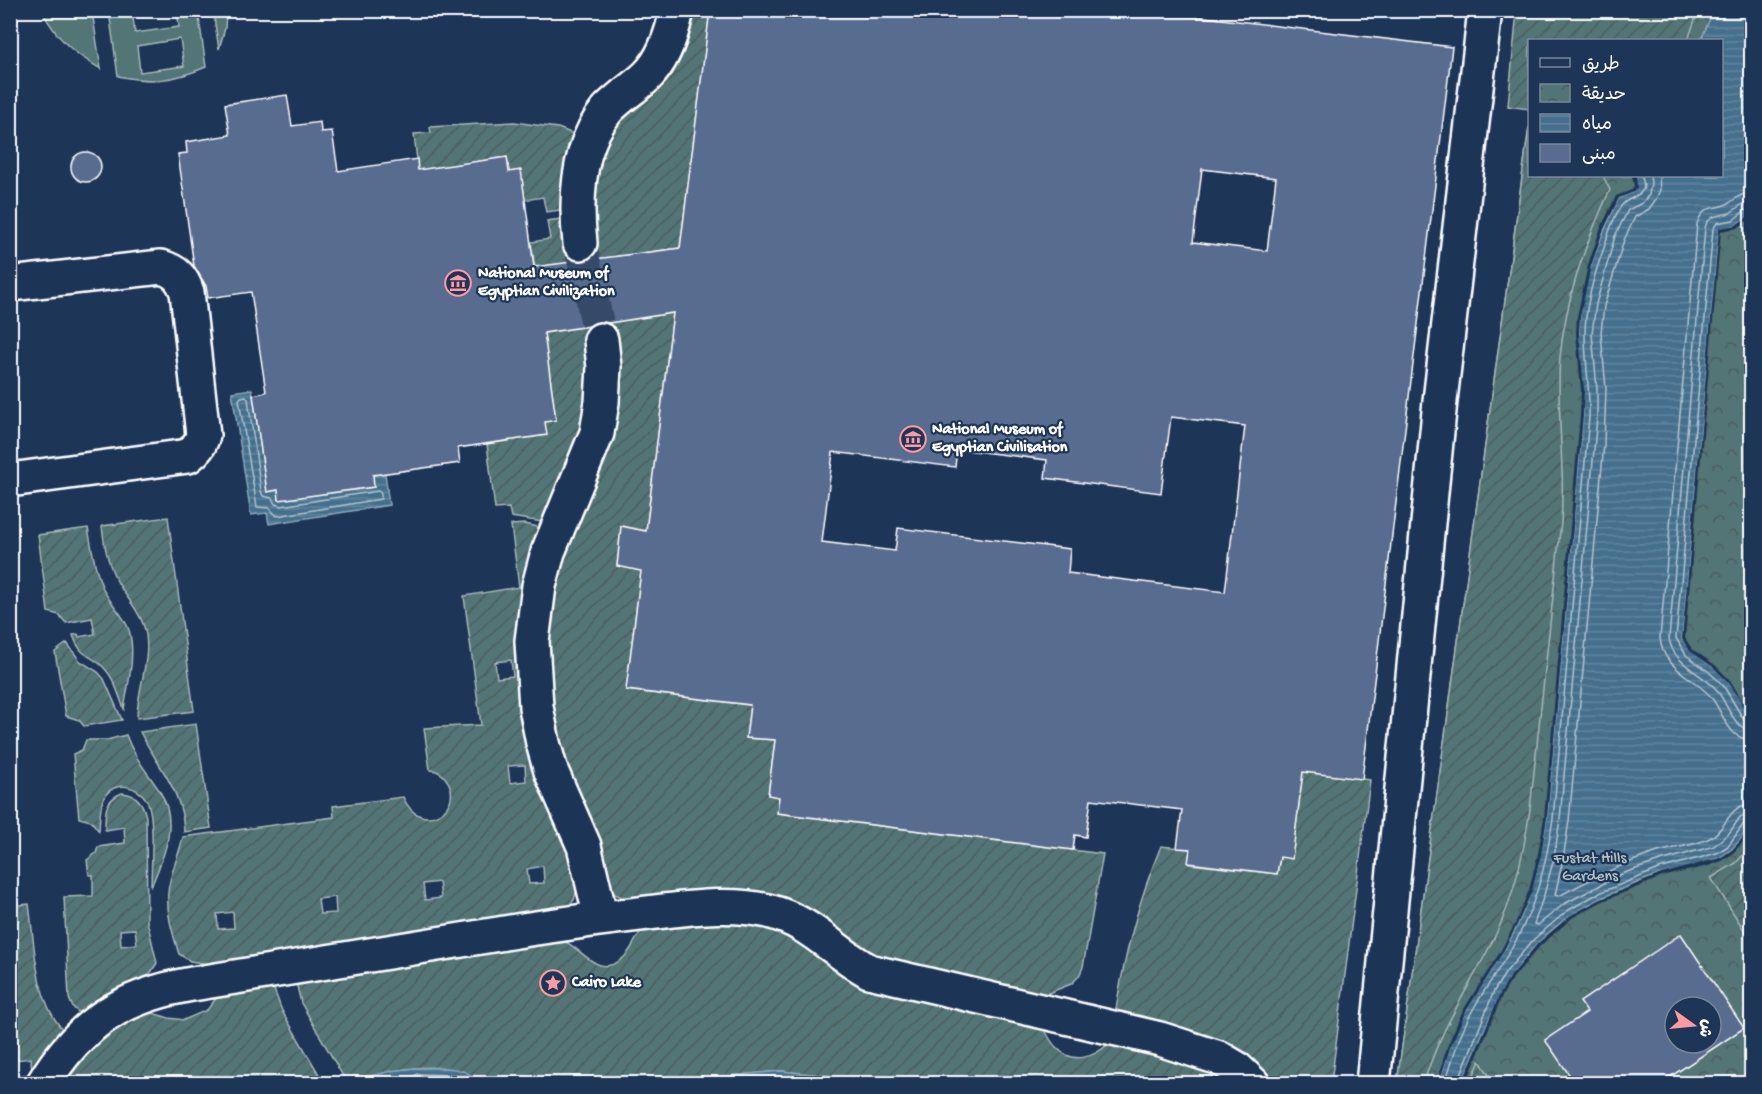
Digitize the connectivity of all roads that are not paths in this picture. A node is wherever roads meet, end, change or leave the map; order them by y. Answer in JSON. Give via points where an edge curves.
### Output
{"nodes":[{"id":1,"x":677,"y":10,"type":"edge"},
{"id":2,"x":1485,"y":10,"type":"edge"},
{"id":3,"x":580,"y":243,"type":"tunnel mouth"},
{"id":4,"x":10,"y":284,"type":"edge"},
{"id":5,"x":601,"y":340,"type":"tunnel mouth"},
{"id":6,"x":10,"y":480,"type":"edge"},
{"id":7,"x":601,"y":918,"type":"junction"},
{"id":8,"x":43,"y":1083,"type":"edge"},
{"id":9,"x":1253,"y":1083,"type":"edge"},
{"id":10,"x":1373,"y":1083,"type":"edge"}],
"edges":[{"from":1,"to":3,"type":"lane","via":[[673,31],[648,75],[608,109],[595,127],[580,174],[576,212]]},
{"from":2,"to":10,"type":"lane","via":[[1440,401]]},
{"from":4,"to":6,"type":"lane","via":[[161,267],[178,274],[186,292],[203,435],[188,456]]},
{"from":5,"to":7,"type":"lane","via":[[603,379],[597,433],[548,552],[534,615],[532,666],[543,743],[584,846]]},
{"from":7,"to":8,"type":"lane","via":[[153,992],[120,1005],[91,1025],[60,1057]]},
{"from":7,"to":9,"type":"lane","via":[[730,906],[767,911],[806,926],[869,971],[1160,1039],[1219,1058]]}]}
